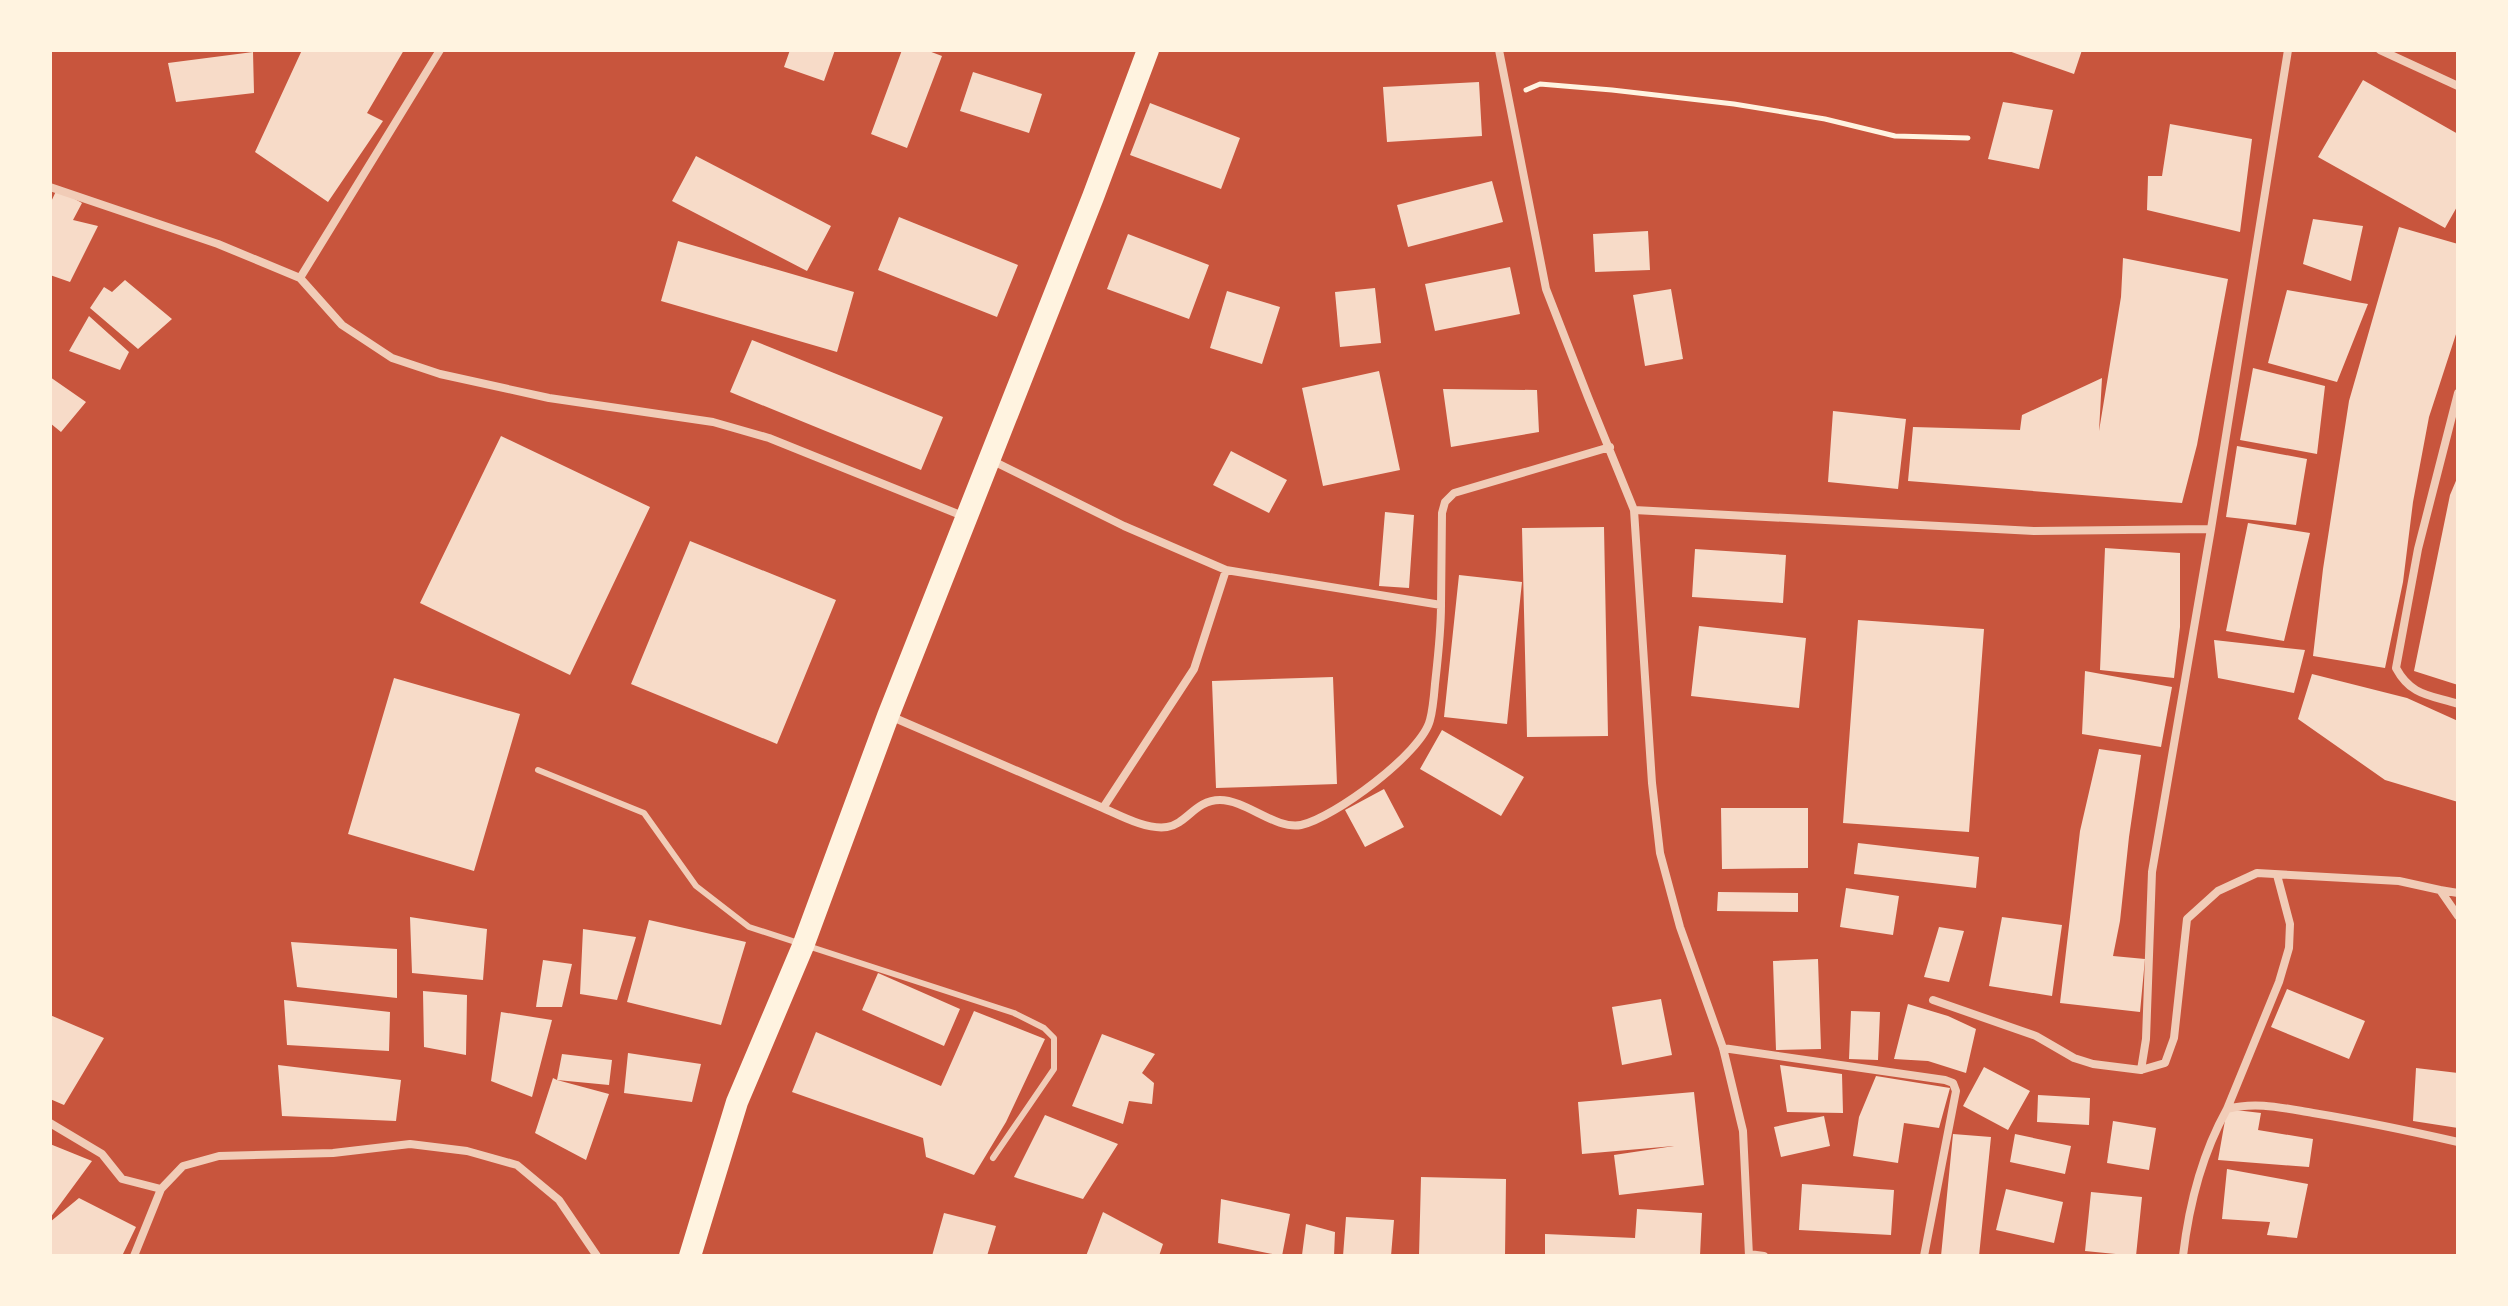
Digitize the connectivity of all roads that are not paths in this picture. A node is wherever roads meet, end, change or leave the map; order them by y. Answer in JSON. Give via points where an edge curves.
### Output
{"nodes":[{"id":1,"x":440,"y":50,"type":"edge"},
{"id":2,"x":1148,"y":50,"type":"edge"},
{"id":3,"x":1499,"y":50,"type":"edge"},
{"id":4,"x":2288,"y":50,"type":"edge"},
{"id":5,"x":2380,"y":50,"type":"edge"},
{"id":6,"x":2458,"y":86,"type":"edge"},
{"id":7,"x":50,"y":187,"type":"edge"},
{"id":8,"x":300,"y":278,"type":"junction"},
{"id":9,"x":2458,"y":393,"type":"edge"},
{"id":10,"x":1610,"y":447,"type":"junction"},
{"id":11,"x":991,"y":459,"type":"junction"},
{"id":12,"x":1634,"y":510,"type":"junction"},
{"id":13,"x":968,"y":517,"type":"junction"},
{"id":14,"x":2211,"y":529,"type":"junction"},
{"id":15,"x":1226,"y":570,"type":"junction"},
{"id":16,"x":1441,"y":605,"type":"junction"},
{"id":17,"x":2458,"y":704,"type":"edge"},
{"id":18,"x":888,"y":716,"type":"junction"},
{"id":19,"x":538,"y":770,"type":"dead end"},
{"id":20,"x":1103,"y":808,"type":"junction"},
{"id":21,"x":2277,"y":875,"type":"junction"},
{"id":22,"x":2440,"y":890,"type":"junction"},
{"id":23,"x":2458,"y":893,"type":"edge"},
{"id":24,"x":2458,"y":916,"type":"edge"},
{"id":25,"x":803,"y":946,"type":"junction"},
{"id":26,"x":1933,"y":1000,"type":"dead end"},
{"id":27,"x":1723,"y":1048,"type":"junction"},
{"id":28,"x":2141,"y":1070,"type":"junction"},
{"id":29,"x":2227,"y":1109,"type":"junction"},
{"id":30,"x":50,"y":1123,"type":"edge"},
{"id":31,"x":2458,"y":1142,"type":"edge"},
{"id":32,"x":993,"y":1158,"type":"dead end"},
{"id":33,"x":161,"y":1189,"type":"junction"},
{"id":34,"x":1749,"y":1255,"type":"edge"},
{"id":35,"x":134,"y":1256,"type":"edge"},
{"id":36,"x":597,"y":1256,"type":"edge"},
{"id":37,"x":690,"y":1256,"type":"edge"},
{"id":38,"x":1764,"y":1256,"type":"edge"},
{"id":39,"x":1924,"y":1256,"type":"edge"},
{"id":40,"x":2183,"y":1256,"type":"edge"}],
"edges":[{"from":1,"to":8,"type":"street"},
{"from":2,"to":11,"type":"highway"},
{"from":3,"to":10,"type":"street","via":[[1546,289]]},
{"from":4,"to":14,"type":"street"},
{"from":5,"to":6,"type":"street"},
{"from":7,"to":8,"type":"street"},
{"from":8,"to":13,"type":"street","via":[[342,325],[392,358],[549,398],[713,422],[769,438]]},
{"from":9,"to":17,"type":"street","via":[[2418,549],[2396,668],[2404,684]]},
{"from":10,"to":12,"type":"street"},
{"from":10,"to":16,"type":"street","via":[[1454,493],[1442,513]]},
{"from":11,"to":13,"type":"highway"},
{"from":11,"to":15,"type":"street"},
{"from":12,"to":14,"type":"street","via":[[2034,531]]},
{"from":12,"to":27,"type":"street","via":[[1660,853]]},
{"from":13,"to":18,"type":"highway"},
{"from":14,"to":28,"type":"street","via":[[2152,872]]},
{"from":15,"to":16,"type":"street"},
{"from":15,"to":20,"type":"street","via":[[1194,669]]},
{"from":16,"to":20,"type":"street","via":[[1430,721],[1421,740],[1354,799],[1302,825],[1222,800],[1205,802],[1164,827]]},
{"from":18,"to":20,"type":"street"},
{"from":18,"to":25,"type":"highway"},
{"from":19,"to":25,"type":"lane","via":[[644,813],[696,886],[749,927]]},
{"from":21,"to":22,"type":"street","via":[[2399,881]]},
{"from":21,"to":28,"type":"street","via":[[2257,873],[2218,891],[2187,919],[2174,1038],[2165,1063]]},
{"from":21,"to":29,"type":"street","via":[[2290,924],[2289,948]]},
{"from":22,"to":23,"type":"street"},
{"from":22,"to":24,"type":"street"},
{"from":25,"to":32,"type":"lane","via":[[1014,1013],[1054,1038],[1054,1069]]},
{"from":25,"to":37,"type":"highway","via":[[737,1102]]},
{"from":26,"to":28,"type":"street","via":[[2036,1036],[2083,1061]]},
{"from":27,"to":34,"type":"street","via":[[1743,1131]]},
{"from":27,"to":39,"type":"street","via":[[1953,1083],[1956,1091]]},
{"from":29,"to":31,"type":"street","via":[[2248,1103]]},
{"from":29,"to":40,"type":"street","via":[[2206,1153]]},
{"from":30,"to":33,"type":"street","via":[[102,1154],[122,1179]]},
{"from":33,"to":35,"type":"street"},
{"from":33,"to":36,"type":"street","via":[[183,1166],[219,1156],[333,1153],[410,1144],[467,1151],[517,1165],[559,1200]]},
{"from":34,"to":38,"type":"street"}]}
